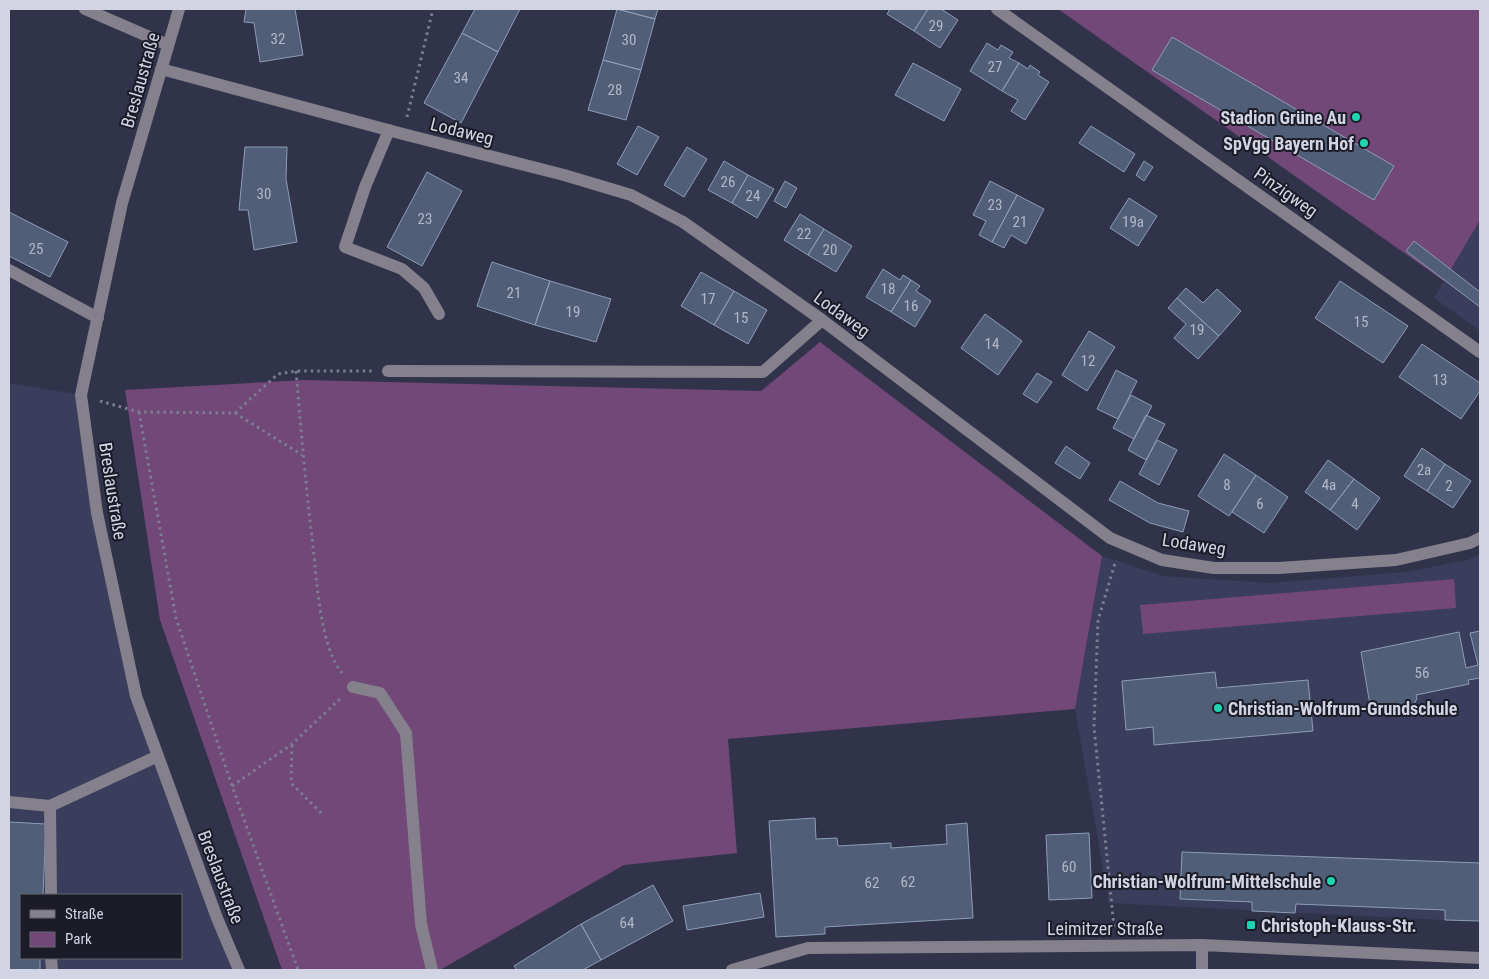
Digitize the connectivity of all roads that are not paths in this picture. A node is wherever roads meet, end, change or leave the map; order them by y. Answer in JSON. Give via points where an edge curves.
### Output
{"nodes":[{"id":1,"x":85,"y":9,"type":"edge"},
{"id":2,"x":179,"y":9,"type":"edge"},
{"id":3,"x":997,"y":9,"type":"edge"},
{"id":4,"x":168,"y":45,"type":"junction"},
{"id":5,"x":161,"y":69,"type":"junction"},
{"id":6,"x":389,"y":130,"type":"junction"},
{"id":7,"x":9,"y":270,"type":"edge"},
{"id":8,"x":439,"y":314,"type":"dead end"},
{"id":9,"x":98,"y":318,"type":"junction"},
{"id":10,"x":822,"y":320,"type":"junction"},
{"id":11,"x":1480,"y":352,"type":"edge"},
{"id":12,"x":388,"y":371,"type":"road end"},
{"id":13,"x":1480,"y":538,"type":"edge"},
{"id":14,"x":353,"y":687,"type":"road end"},
{"id":15,"x":158,"y":756,"type":"junction"},
{"id":16,"x":9,"y":802,"type":"edge"},
{"id":17,"x":50,"y":806,"type":"junction"},
{"id":18,"x":51,"y":894,"type":"edge"},
{"id":19,"x":1202,"y":945,"type":"junction"},
{"id":20,"x":1480,"y":958,"type":"edge"},
{"id":21,"x":239,"y":970,"type":"edge"},
{"id":22,"x":432,"y":970,"type":"edge"},
{"id":23,"x":732,"y":970,"type":"edge"},
{"id":24,"x":1202,"y":970,"type":"edge"}],
"edges":[{"from":1,"to":4,"type":"street"},
{"from":2,"to":4,"type":"street","name":"Breslaustraße"},
{"from":3,"to":11,"type":"street","name":"Pinzigweg"},
{"from":4,"to":5,"type":"street","name":"Breslaustraße"},
{"from":5,"to":6,"type":"street","name":"Lodaweg"},
{"from":5,"to":9,"type":"street","name":"Breslaustraße","via":[[122,203]]},
{"from":6,"to":8,"type":"street","via":[[345,247],[402,269],[424,288]]},
{"from":6,"to":10,"type":"street","name":"Lodaweg","via":[[631,195],[682,222]]},
{"from":7,"to":9,"type":"street"},
{"from":9,"to":15,"type":"street","name":"Breslaustraße","via":[[81,395],[97,513],[134,686]]},
{"from":10,"to":12,"type":"street","via":[[763,372]]},
{"from":10,"to":13,"type":"street","name":"Lodaweg","via":[[1110,538],[1162,560],[1214,568],[1279,568],[1396,560]]},
{"from":14,"to":22,"type":"street","via":[[380,693],[406,733],[421,924]]},
{"from":15,"to":17,"type":"street"},
{"from":15,"to":21,"type":"street","name":"Breslaustraße"},
{"from":16,"to":17,"type":"street"},
{"from":17,"to":18,"type":"street"},
{"from":19,"to":20,"type":"street","name":"Leimitzer Straße"},
{"from":19,"to":23,"type":"street","name":"Leimitzer Straße","via":[[808,948]]},
{"from":19,"to":24,"type":"street"}]}
